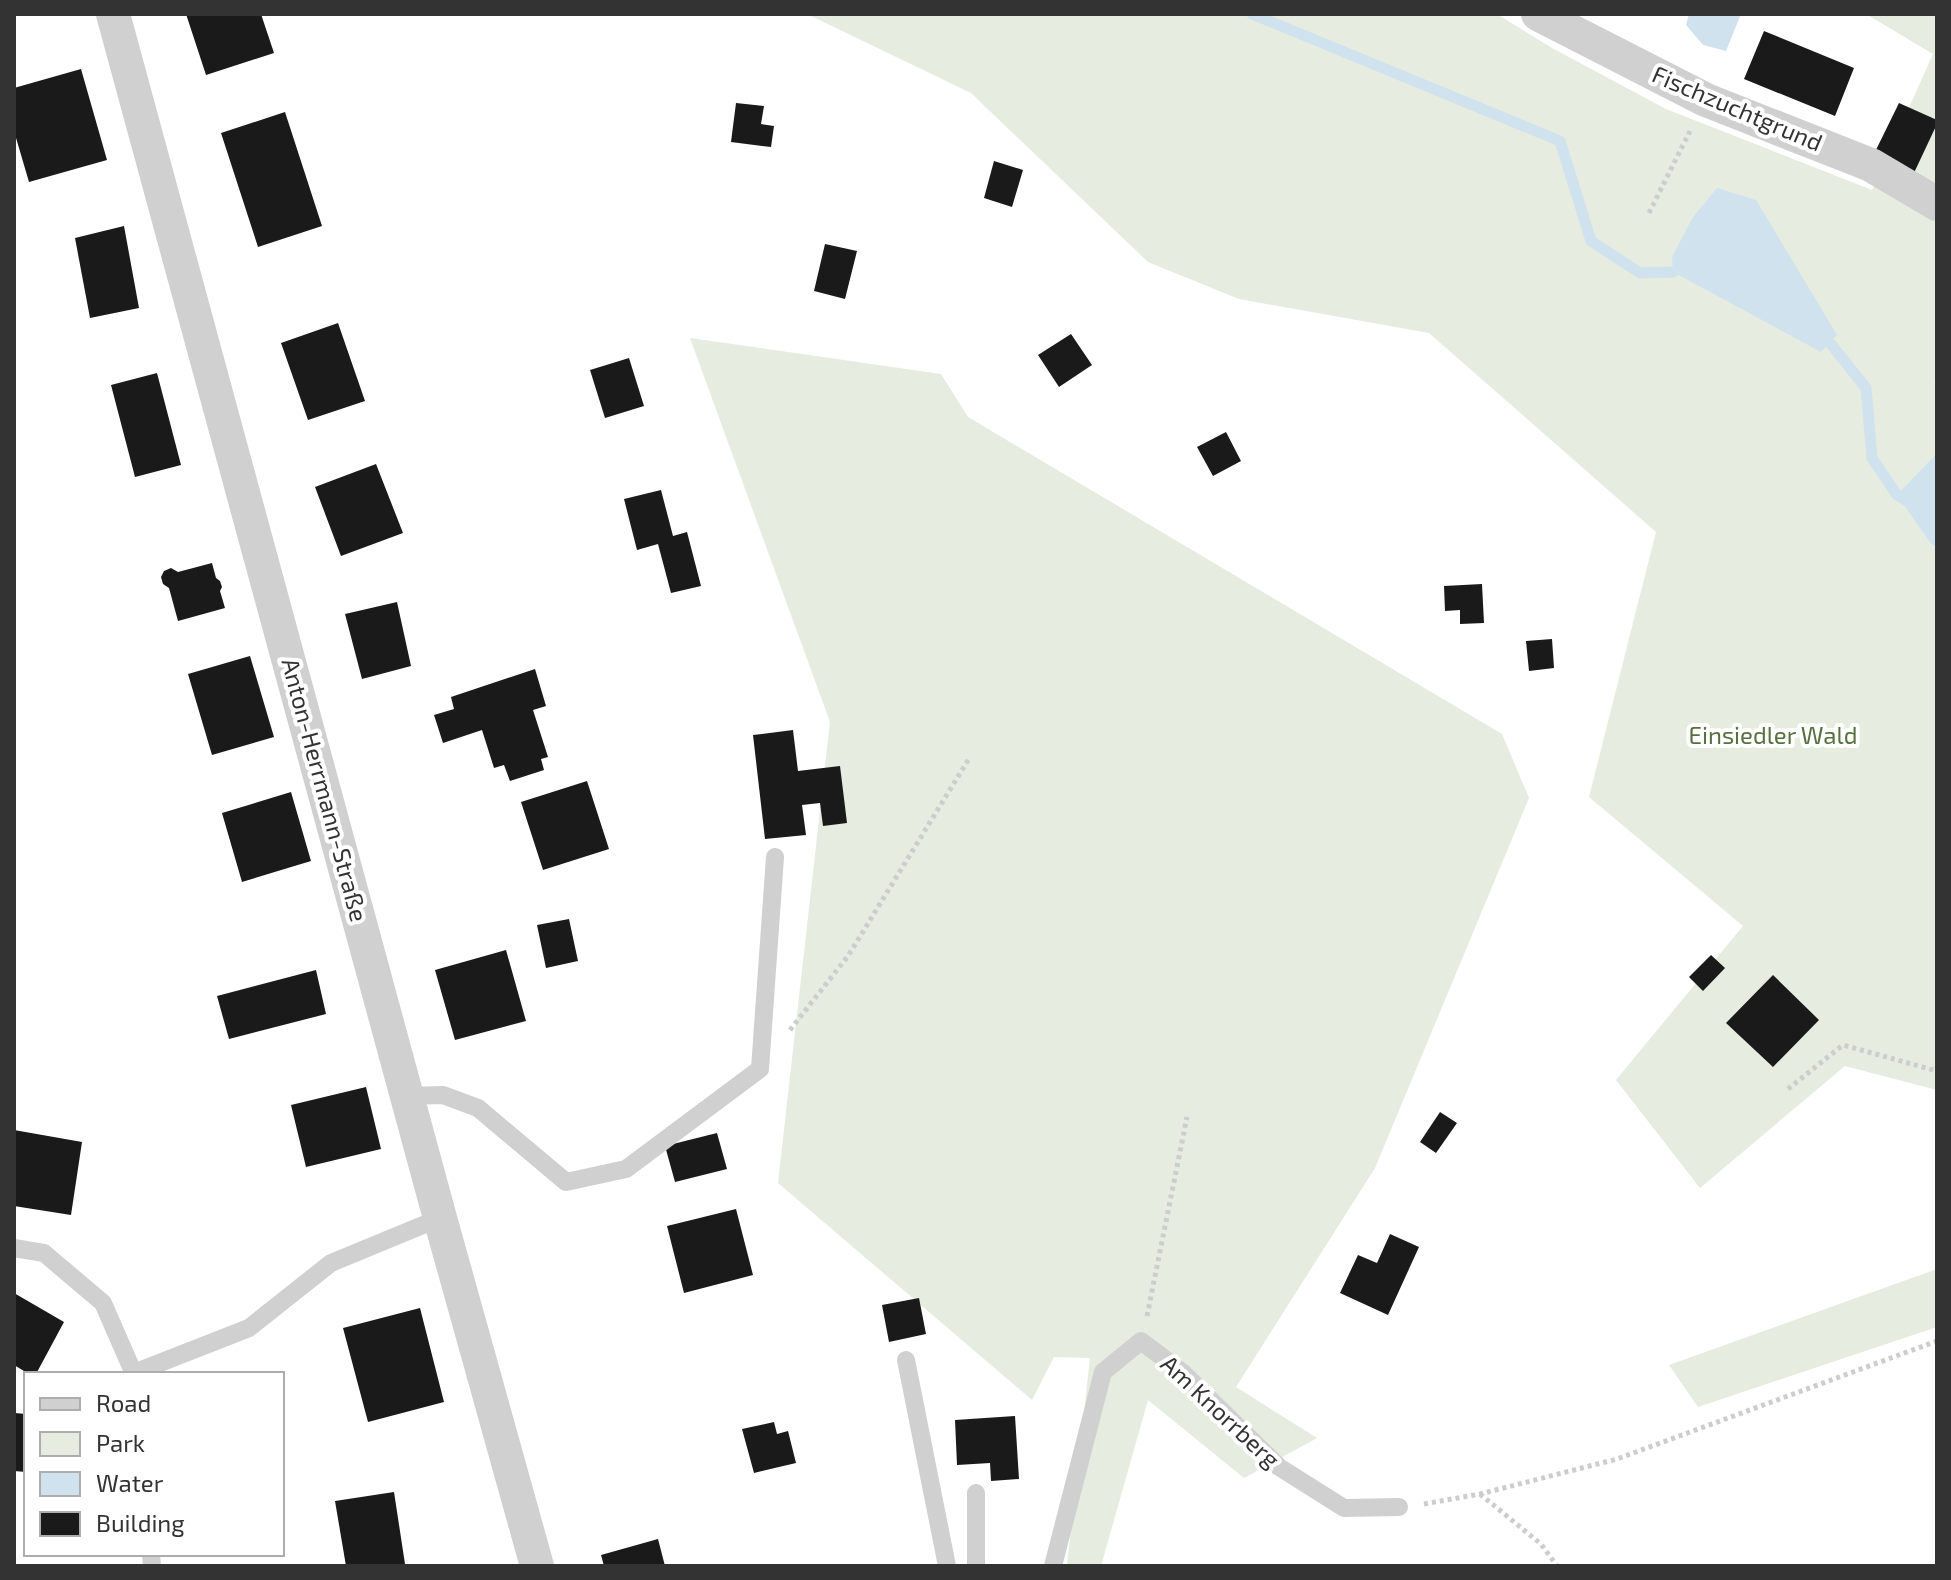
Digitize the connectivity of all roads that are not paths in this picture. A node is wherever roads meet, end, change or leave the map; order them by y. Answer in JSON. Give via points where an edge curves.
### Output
{"nodes":[{"id":1,"x":113,"y":14,"type":"edge"},
{"id":2,"x":1538,"y":14,"type":"edge"},
{"id":3,"x":1937,"y":204,"type":"edge"},
{"id":4,"x":775,"y":857,"type":"dead end"},
{"id":5,"x":407,"y":1096,"type":"junction"},
{"id":6,"x":440,"y":1218,"type":"junction"},
{"id":7,"x":14,"y":1248,"type":"edge"},
{"id":8,"x":906,"y":1360,"type":"dead end"},
{"id":9,"x":133,"y":1372,"type":"edge"},
{"id":10,"x":139,"y":1372,"type":"edge"},
{"id":11,"x":976,"y":1493,"type":"dead end"},
{"id":12,"x":1399,"y":1507,"type":"road end"},
{"id":13,"x":537,"y":1566,"type":"edge"},
{"id":14,"x":947,"y":1566,"type":"edge"},
{"id":15,"x":976,"y":1566,"type":"edge"},
{"id":16,"x":1053,"y":1566,"type":"edge"}],
"edges":[{"from":1,"to":5,"type":"street","name":"Anton-Herrmann-Straße"},
{"from":2,"to":3,"type":"street","name":"Fischzuchtgrund","via":[[1706,100],[1871,165]]},
{"from":4,"to":5,"type":"lane","via":[[760,1069],[626,1169],[566,1182],[478,1108],[443,1095]]},
{"from":5,"to":6,"type":"street","name":"Anton-Herrmann-Straße"},
{"from":6,"to":10,"type":"lane","via":[[331,1263],[249,1328]]},
{"from":6,"to":13,"type":"street","name":"Anton-Herrmann-Straße"},
{"from":7,"to":9,"type":"lane","via":[[44,1253],[103,1303]]},
{"from":8,"to":14,"type":"lane"},
{"from":11,"to":15,"type":"lane"},
{"from":12,"to":16,"type":"lane","name":"Am Knorrberg","via":[[1344,1508],[1279,1467],[1183,1373],[1141,1341],[1103,1372]]}]}
